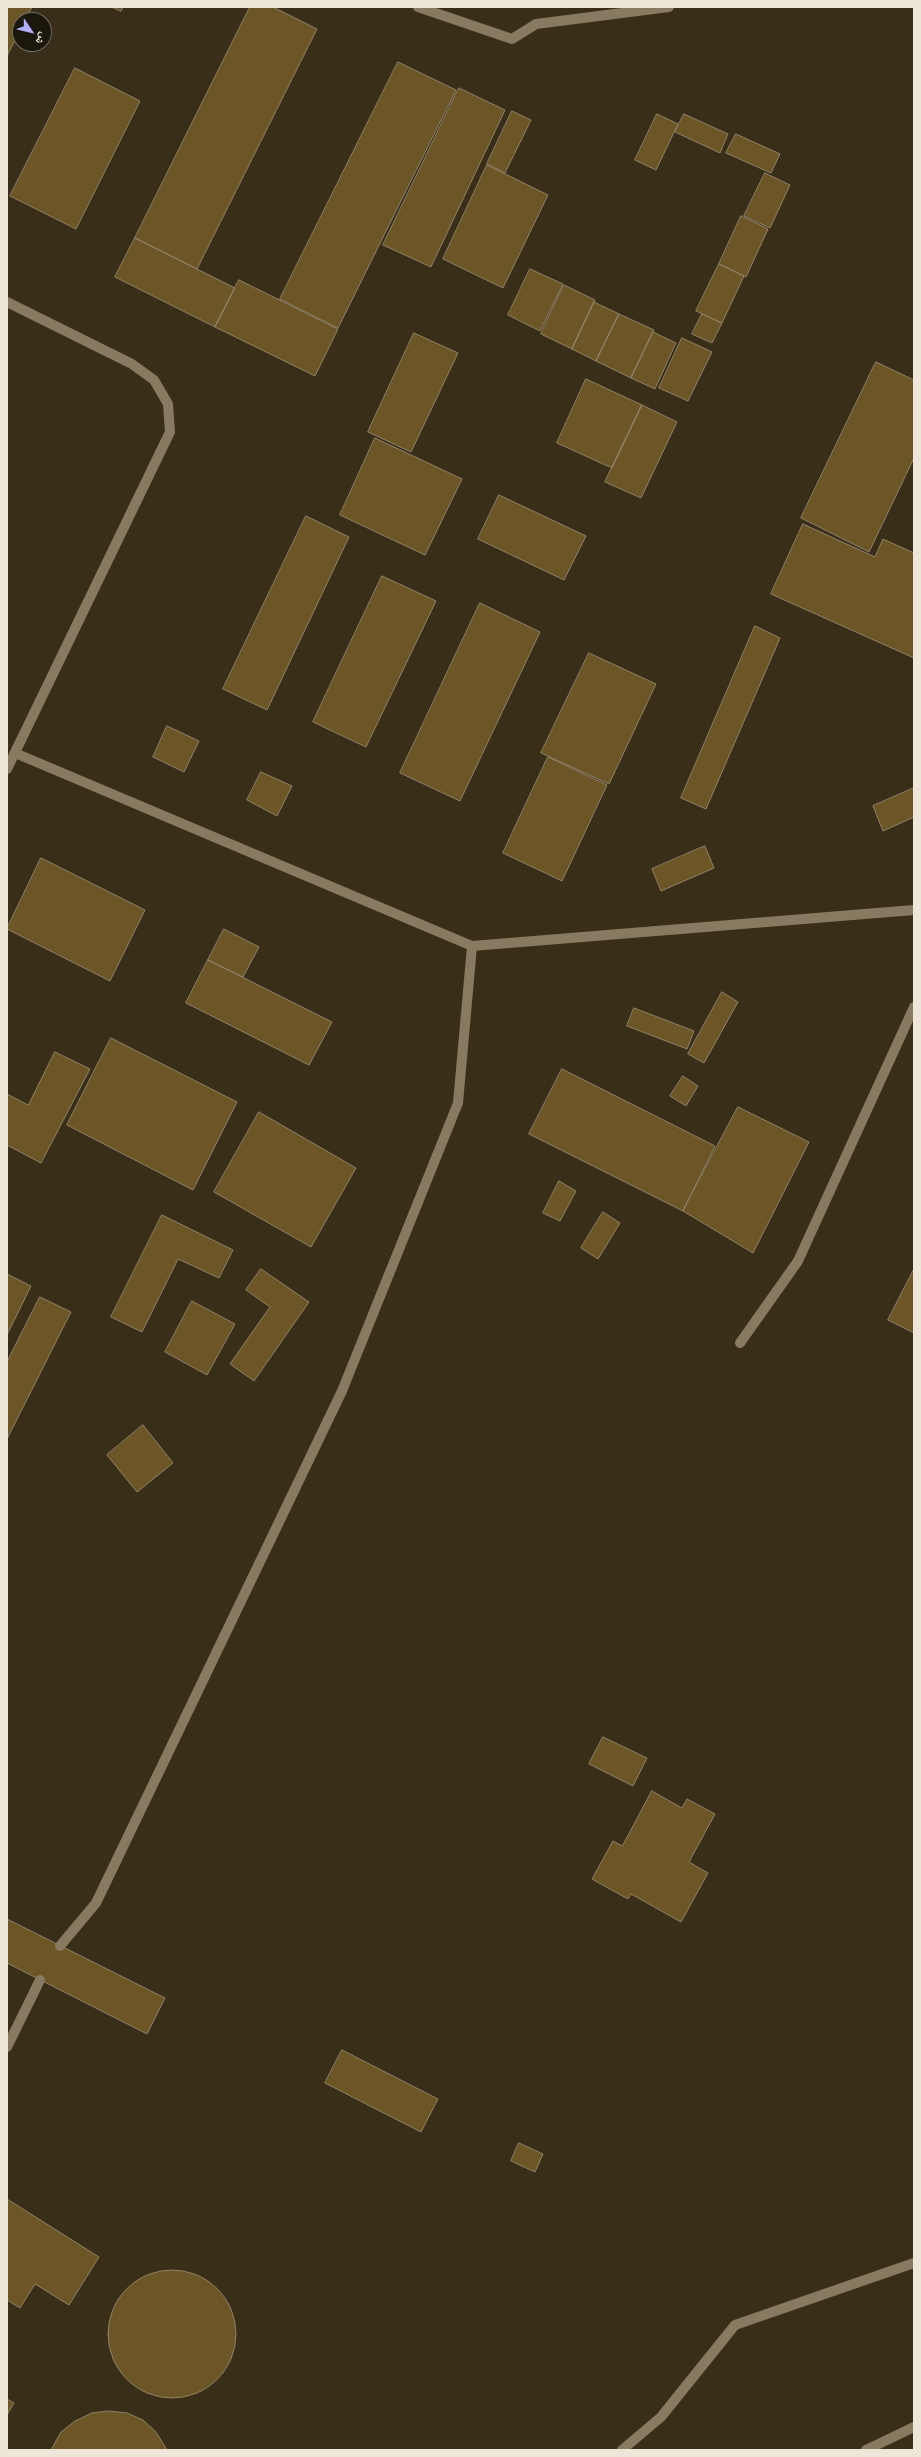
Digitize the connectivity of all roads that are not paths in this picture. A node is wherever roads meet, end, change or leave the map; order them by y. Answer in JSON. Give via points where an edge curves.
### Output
{"nodes":[{"id":1,"x":418,"y":7,"type":"edge"},
{"id":2,"x":668,"y":7,"type":"edge"},
{"id":3,"x":7,"y":302,"type":"edge"},
{"id":4,"x":15,"y":753,"type":"junction"},
{"id":5,"x":7,"y":769,"type":"edge"},
{"id":6,"x":914,"y":910,"type":"edge"},
{"id":7,"x":472,"y":946,"type":"junction"},
{"id":8,"x":914,"y":1007,"type":"edge"},
{"id":9,"x":740,"y":1343,"type":"dead end"},
{"id":10,"x":60,"y":1946,"type":"dead end"},
{"id":11,"x":40,"y":1980,"type":"dead end"},
{"id":12,"x":7,"y":2047,"type":"edge"},
{"id":13,"x":914,"y":2263,"type":"edge"},
{"id":14,"x":914,"y":2427,"type":"edge"},
{"id":15,"x":622,"y":2450,"type":"edge"},
{"id":16,"x":866,"y":2450,"type":"edge"}],
"edges":[{"from":1,"to":2,"type":"lane","via":[[512,39],[536,24]]},
{"from":3,"to":4,"type":"lane","via":[[132,364],[154,380],[168,404],[170,432]]},
{"from":4,"to":5,"type":"lane"},
{"from":4,"to":7,"type":"lane"},
{"from":6,"to":7,"type":"lane"},
{"from":7,"to":10,"type":"lane","via":[[458,1103],[342,1391],[96,1903]]},
{"from":8,"to":9,"type":"lane","via":[[798,1261]]},
{"from":11,"to":12,"type":"lane"},
{"from":13,"to":15,"type":"lane","via":[[735,2325],[661,2417]]},
{"from":14,"to":16,"type":"lane"}]}
